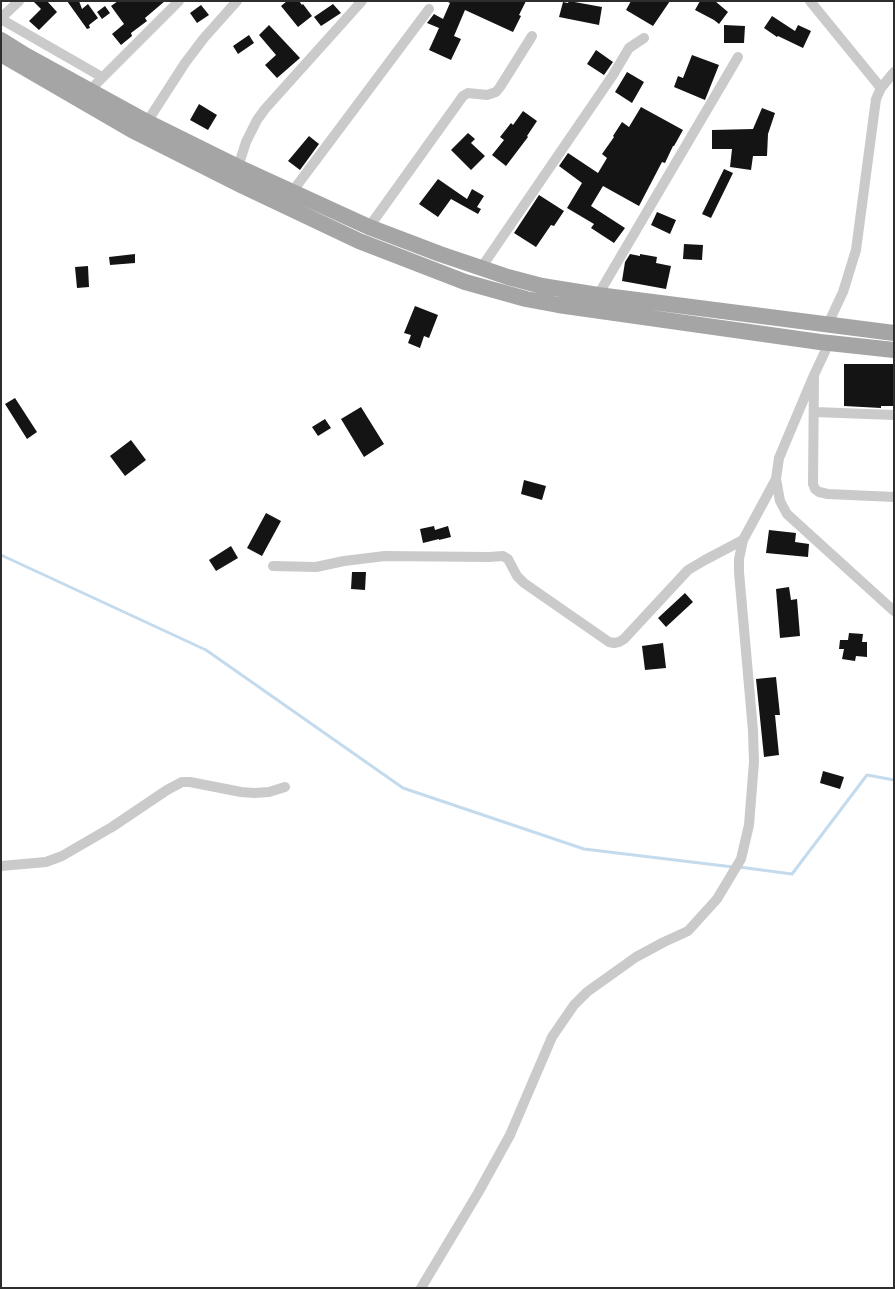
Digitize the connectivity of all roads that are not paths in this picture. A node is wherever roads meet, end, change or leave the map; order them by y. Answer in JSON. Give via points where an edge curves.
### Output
{"nodes":[{"id":1,"x":19,"y":1,"type":"edge"},
{"id":2,"x":237,"y":1,"type":"edge"},
{"id":3,"x":362,"y":1,"type":"edge"},
{"id":4,"x":810,"y":1,"type":"edge"},
{"id":5,"x":174,"y":3,"type":"edge"},
{"id":6,"x":429,"y":9,"type":"dead end"},
{"id":7,"x":1,"y":19,"type":"edge"},
{"id":8,"x":532,"y":36,"type":"dead end"},
{"id":9,"x":644,"y":38,"type":"dead end"},
{"id":10,"x":1,"y":40,"type":"edge"},
{"id":11,"x":1,"y":54,"type":"edge"},
{"id":12,"x":738,"y":57,"type":"dead end"},
{"id":13,"x":894,"y":72,"type":"edge"},
{"id":14,"x":102,"y":77,"type":"junction"},
{"id":15,"x":881,"y":88,"type":"junction"},
{"id":16,"x":90,"y":90,"type":"junction"},
{"id":17,"x":145,"y":127,"type":"junction"},
{"id":18,"x":238,"y":167,"type":"junction"},
{"id":19,"x":292,"y":192,"type":"junction"},
{"id":20,"x":373,"y":228,"type":"junction"},
{"id":21,"x":359,"y":241,"type":"junction"},
{"id":22,"x":380,"y":249,"type":"junction"},
{"id":23,"x":481,"y":268,"type":"junction"},
{"id":24,"x":598,"y":295,"type":"junction"},
{"id":25,"x":824,"y":324,"type":"junction"},
{"id":26,"x":845,"y":326,"type":"junction"},
{"id":27,"x":894,"y":333,"type":"edge"},
{"id":28,"x":830,"y":343,"type":"junction"},
{"id":29,"x":894,"y":350,"type":"edge"},
{"id":30,"x":814,"y":375,"type":"junction"},
{"id":31,"x":815,"y":412,"type":"junction"},
{"id":32,"x":894,"y":415,"type":"edge"},
{"id":33,"x":776,"y":479,"type":"junction"},
{"id":34,"x":894,"y":497,"type":"edge"},
{"id":35,"x":744,"y":540,"type":"junction"},
{"id":36,"x":273,"y":566,"type":"dead end"},
{"id":37,"x":894,"y":610,"type":"edge"},
{"id":38,"x":285,"y":787,"type":"dead end"},
{"id":39,"x":1,"y":866,"type":"edge"},
{"id":40,"x":421,"y":1288,"type":"edge"}],
"edges":[{"from":1,"to":7,"type":"street"},
{"from":2,"to":17,"type":"street","via":[[185,63]]},
{"from":3,"to":18,"type":"street","via":[[257,120]]},
{"from":4,"to":15,"type":"street"},
{"from":5,"to":14,"type":"street"},
{"from":6,"to":19,"type":"street"},
{"from":7,"to":14,"type":"street"},
{"from":8,"to":20,"type":"street","via":[[496,92],[463,96]]},
{"from":9,"to":23,"type":"street","via":[[629,48]]},
{"from":10,"to":16,"type":"main road"},
{"from":11,"to":17,"type":"main road"},
{"from":12,"to":24,"type":"street"},
{"from":13,"to":15,"type":"street"},
{"from":14,"to":16,"type":"street"},
{"from":15,"to":25,"type":"street","via":[[874,109],[856,250],[843,292]]},
{"from":16,"to":17,"type":"main road"},
{"from":17,"to":18,"type":"main road"},
{"from":17,"to":21,"type":"main road","via":[[243,186]]},
{"from":18,"to":19,"type":"main road"},
{"from":19,"to":20,"type":"main road"},
{"from":20,"to":21,"type":"main road","via":[[360,234]]},
{"from":20,"to":22,"type":"main road","via":[[384,244]]},
{"from":20,"to":23,"type":"main road"},
{"from":21,"to":22,"type":"main road"},
{"from":22,"to":28,"type":"main road","via":[[464,282],[526,299]]},
{"from":23,"to":24,"type":"main road","via":[[542,286]]},
{"from":24,"to":25,"type":"main road"},
{"from":25,"to":26,"type":"main road"},
{"from":25,"to":28,"type":"main road","via":[[818,327],[818,335]]},
{"from":26,"to":27,"type":"main road"},
{"from":26,"to":28,"type":"main road","via":[[846,336]]},
{"from":28,"to":29,"type":"main road"},
{"from":28,"to":30,"type":"street"},
{"from":30,"to":31,"type":"street"},
{"from":30,"to":33,"type":"street","via":[[779,458]]},
{"from":31,"to":32,"type":"street"},
{"from":31,"to":34,"type":"street","via":[[815,489],[828,494]]},
{"from":33,"to":35,"type":"street"},
{"from":33,"to":37,"type":"street","via":[[780,501],[787,514]]},
{"from":35,"to":36,"type":"street","via":[[688,570],[624,639],[614,643],[524,583],[503,556],[384,556],[316,567]]},
{"from":35,"to":40,"type":"street","via":[[739,572],[754,762],[749,825],[741,859],[717,899],[688,931],[636,957],[574,1005],[552,1037],[510,1135]]},
{"from":38,"to":39,"type":"street","via":[[254,793],[182,782],[62,856],[46,862]]}]}
